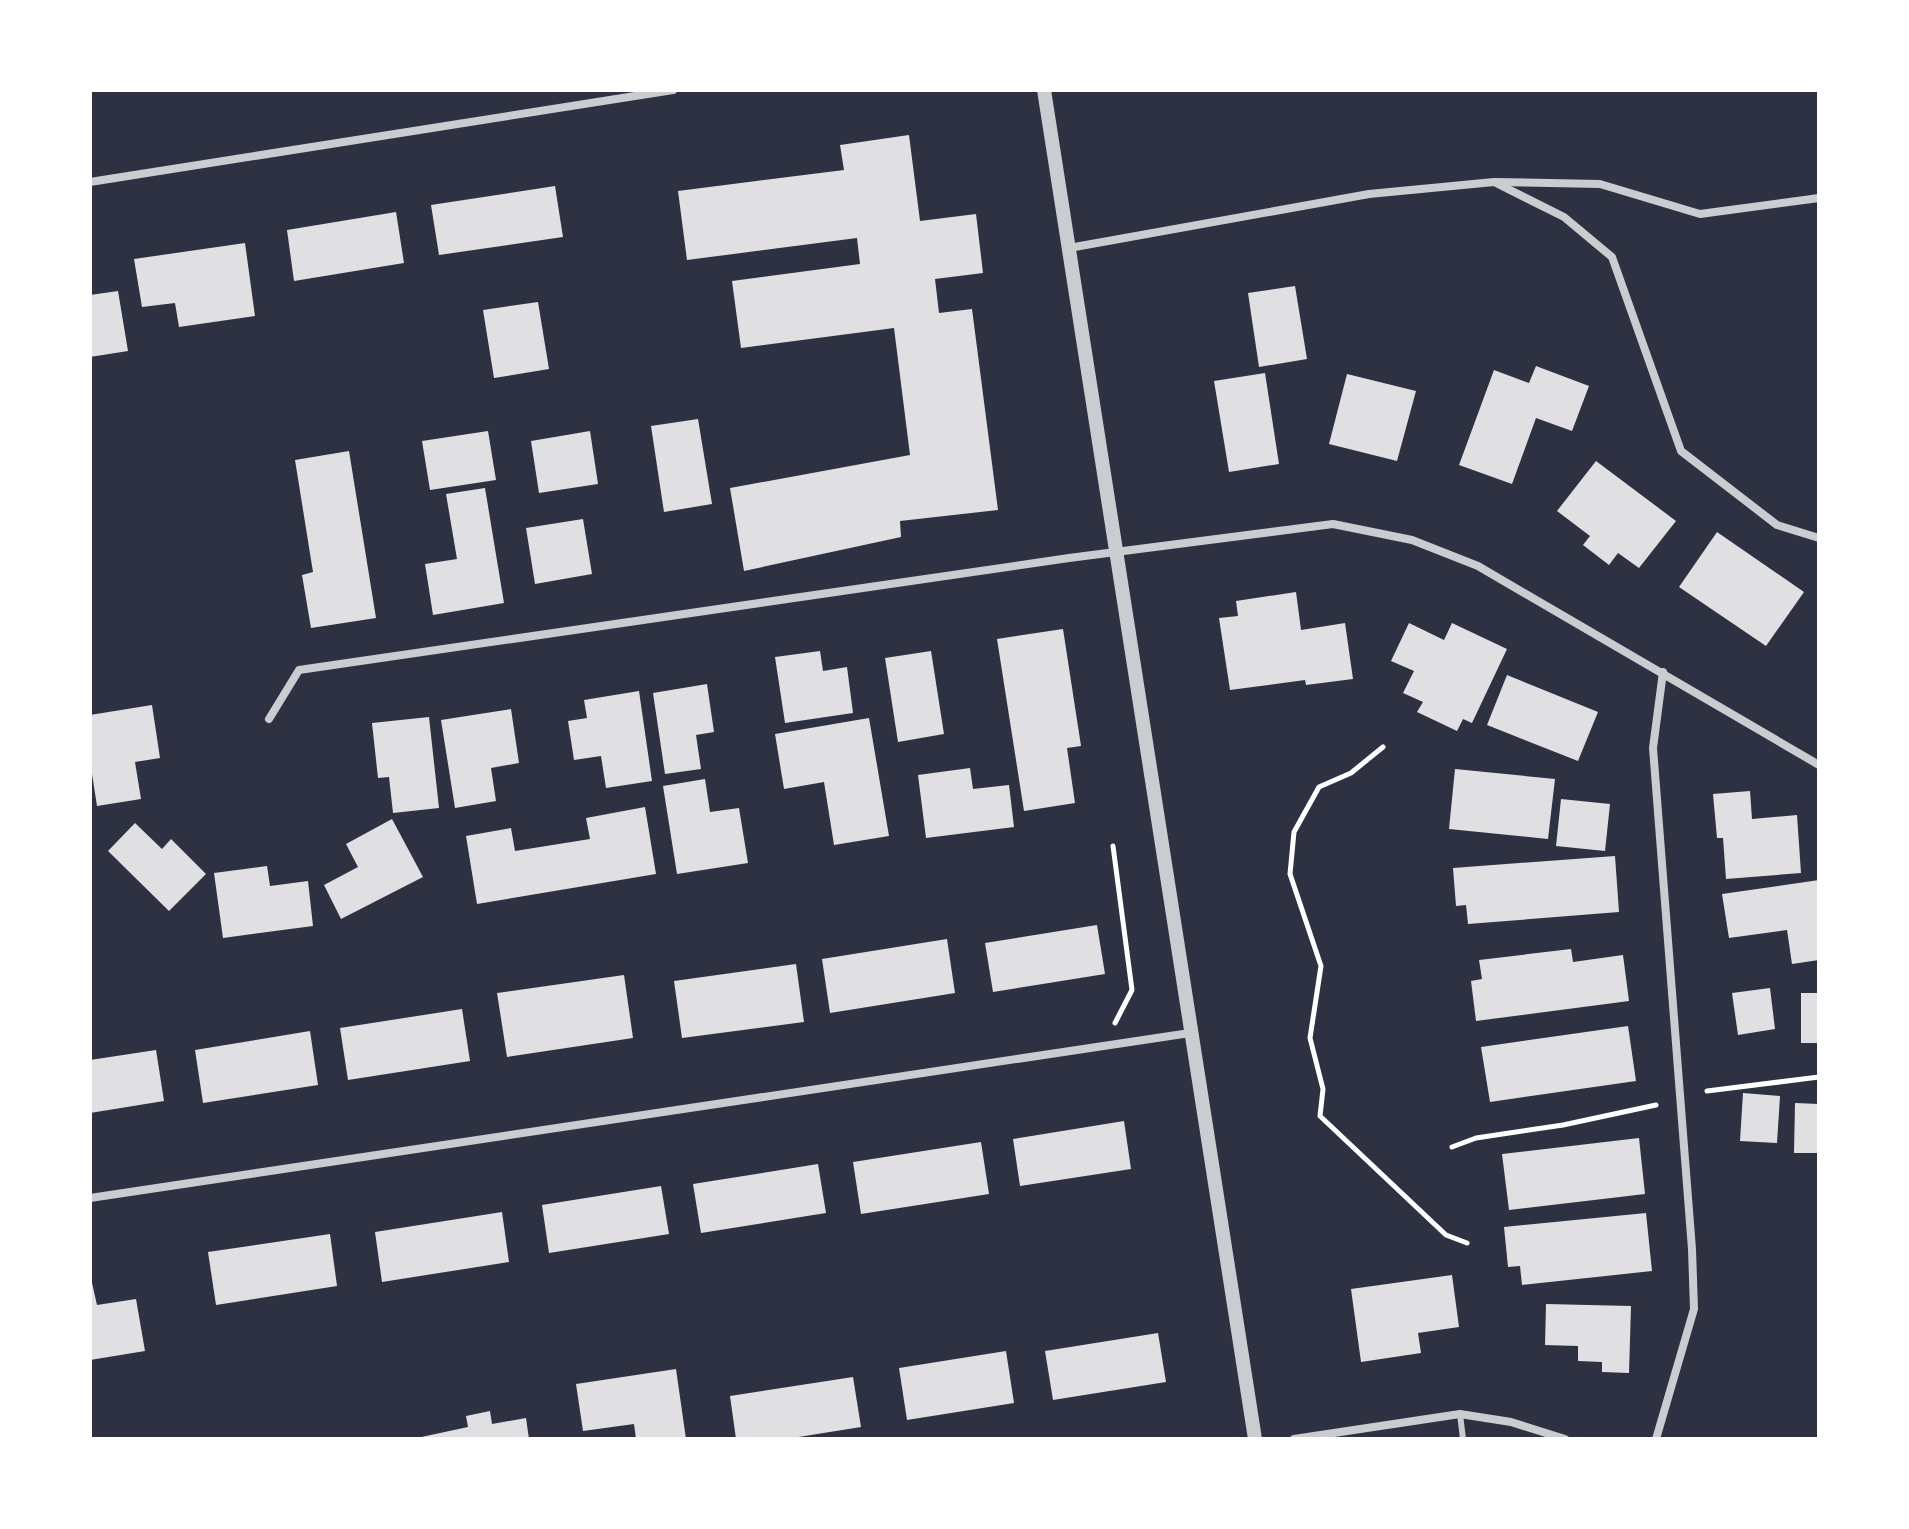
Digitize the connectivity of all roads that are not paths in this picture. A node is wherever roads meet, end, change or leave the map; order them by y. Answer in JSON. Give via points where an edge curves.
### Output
{"nodes":[{"id":1,"x":673,"y":90,"type":"edge"},
{"id":2,"x":1044,"y":90,"type":"edge"},
{"id":3,"x":90,"y":182,"type":"edge"},
{"id":4,"x":1494,"y":182,"type":"junction"},
{"id":5,"x":1819,"y":198,"type":"edge"},
{"id":6,"x":1069,"y":248,"type":"junction"},
{"id":7,"x":1819,"y":538,"type":"edge"},
{"id":8,"x":1114,"y":552,"type":"junction"},
{"id":9,"x":1663,"y":672,"type":"junction"},
{"id":10,"x":269,"y":719,"type":"dead end"},
{"id":11,"x":1819,"y":765,"type":"edge"},
{"id":12,"x":1190,"y":1033,"type":"junction"},
{"id":13,"x":90,"y":1198,"type":"edge"},
{"id":14,"x":1460,"y":1414,"type":"junction"},
{"id":15,"x":1255,"y":1439,"type":"edge"},
{"id":16,"x":1294,"y":1439,"type":"edge"},
{"id":17,"x":1463,"y":1439,"type":"edge"},
{"id":18,"x":1565,"y":1439,"type":"edge"},
{"id":19,"x":1656,"y":1439,"type":"edge"}],
"edges":[{"from":1,"to":3,"type":"street"},
{"from":2,"to":6,"type":"street"},
{"from":4,"to":5,"type":"street","via":[[1600,184],[1700,214]]},
{"from":4,"to":6,"type":"street","via":[[1369,194]]},
{"from":4,"to":7,"type":"street","via":[[1564,217],[1612,257],[1681,451],[1777,525]]},
{"from":6,"to":8,"type":"street"},
{"from":8,"to":9,"type":"street","via":[[1333,524],[1412,540],[1478,566]]},
{"from":8,"to":10,"type":"street","via":[[299,670]]},
{"from":8,"to":12,"type":"street"},
{"from":9,"to":11,"type":"street"},
{"from":9,"to":19,"type":"street","via":[[1653,748],[1694,1309]]},
{"from":12,"to":13,"type":"street"},
{"from":12,"to":15,"type":"street"},
{"from":14,"to":16,"type":"street"},
{"from":14,"to":17,"type":"lane"},
{"from":14,"to":18,"type":"street","via":[[1511,1422]]}]}
